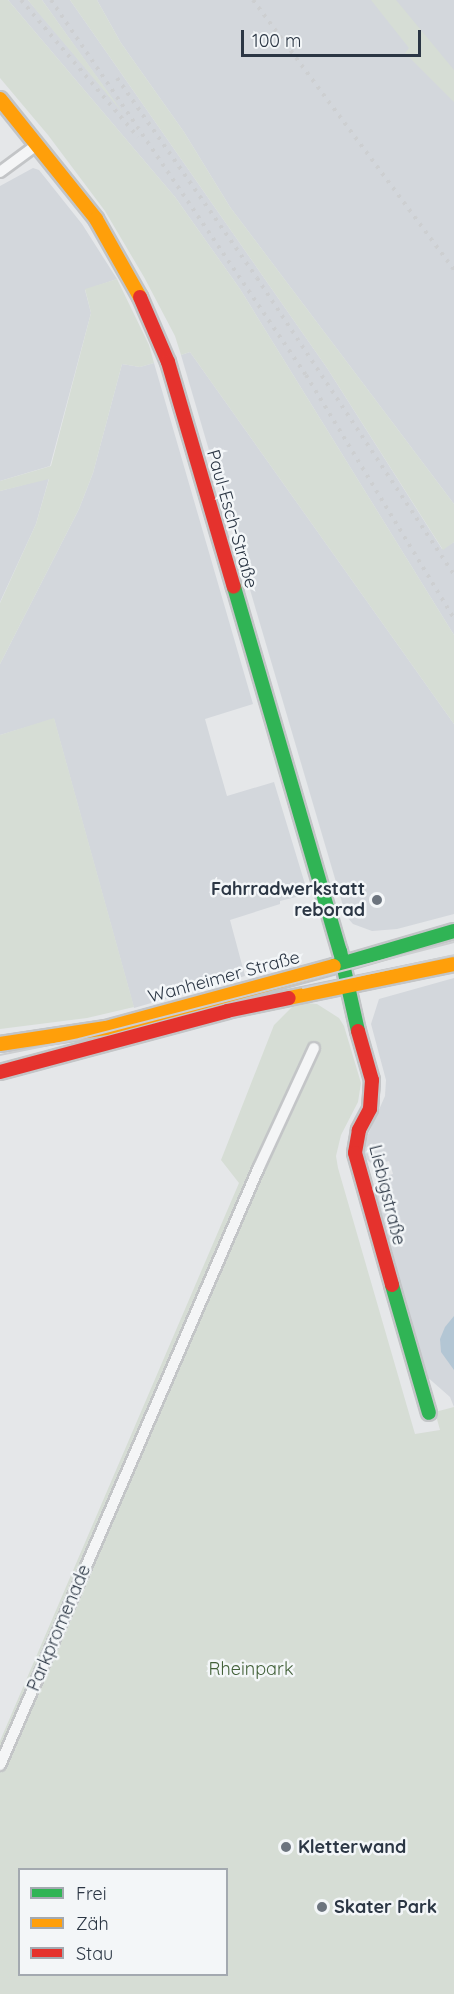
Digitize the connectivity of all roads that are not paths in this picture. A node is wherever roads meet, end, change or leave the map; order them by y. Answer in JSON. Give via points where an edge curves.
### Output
{"nodes":[{"id":1,"x":0,"y":99,"type":"edge"},
{"id":2,"x":38,"y":144,"type":"junction"},
{"id":3,"x":0,"y":172,"type":"edge"},
{"id":4,"x":454,"y":931,"type":"edge"},
{"id":5,"x":342,"y":964,"type":"junction"},
{"id":6,"x":454,"y":964,"type":"edge"},
{"id":7,"x":346,"y":987,"type":"junction"},
{"id":8,"x":0,"y":1044,"type":"edge"},
{"id":9,"x":314,"y":1048,"type":"dead end"},
{"id":10,"x":0,"y":1072,"type":"edge"},
{"id":11,"x":429,"y":1413,"type":"dead end"},
{"id":12,"x":0,"y":1765,"type":"edge"}],
"edges":[{"from":1,"to":2,"type":"street","name":"Paul-Esch-Straße"},
{"from":2,"to":3,"type":"street"},
{"from":2,"to":5,"type":"street","name":"Paul-Esch-Straße","via":[[96,219],[161,341]]},
{"from":4,"to":5,"type":"street","name":"Wanheimer Straße"},
{"from":5,"to":7,"type":"street","name":"Paul-Esch-Straße"},
{"from":5,"to":8,"type":"street","name":"Wanheimer Straße","via":[[106,1028]]},
{"from":6,"to":7,"type":"street","name":"Wanheimer Straße"},
{"from":7,"to":10,"type":"street","name":"Wanheimer Straße","via":[[227,1011]]},
{"from":7,"to":11,"type":"street","name":"Liebigstraße","via":[[373,1096],[357,1136],[355,1153]]},
{"from":9,"to":12,"type":"street","name":"Parkpromenade"}]}
